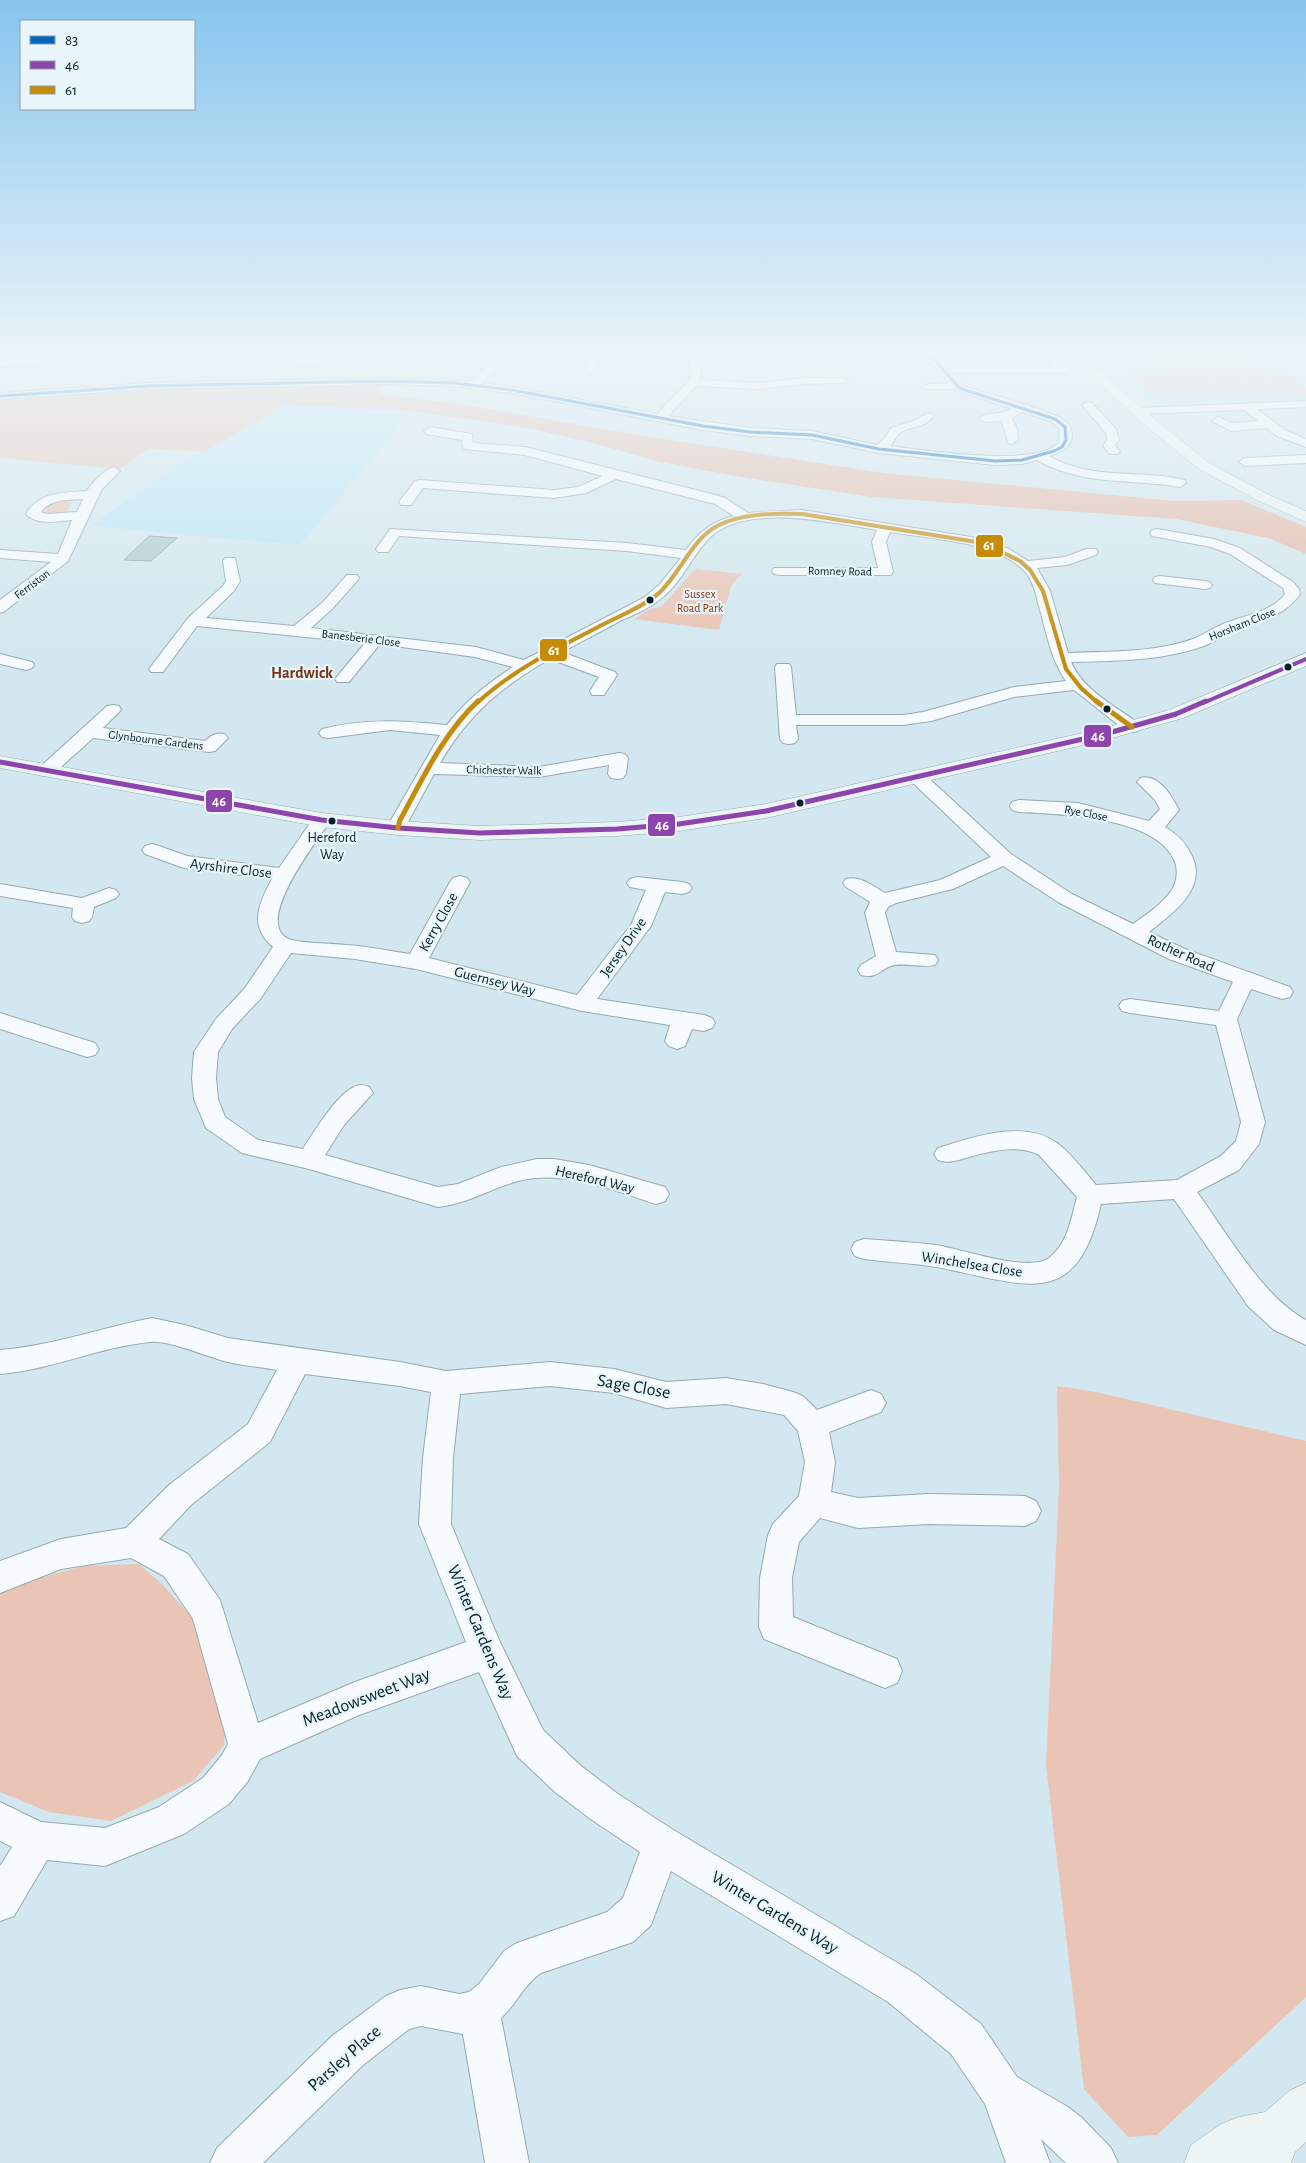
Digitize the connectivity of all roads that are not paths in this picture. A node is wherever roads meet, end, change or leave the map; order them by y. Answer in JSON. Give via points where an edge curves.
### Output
{"nodes":[{"id":1,"x":536,"y":454,"type":"edge"},
{"id":2,"x":927,"y":454,"type":"edge"},
{"id":3,"x":1045,"y":454,"type":"edge"},
{"id":4,"x":1189,"y":454,"type":"edge"},
{"id":5,"x":1040,"y":456,"type":"junction"},
{"id":6,"x":1306,"y":459,"type":"edge"},
{"id":7,"x":1245,"y":462,"type":"dead end"},
{"id":8,"x":114,"y":471,"type":"dead end"},
{"id":9,"x":615,"y":475,"type":"junction"},
{"id":10,"x":1180,"y":483,"type":"dead end"},
{"id":11,"x":91,"y":495,"type":"junction"},
{"id":12,"x":406,"y":502,"type":"dead end"},
{"id":13,"x":80,"y":516,"type":"junction"},
{"id":14,"x":746,"y":517,"type":"junction"},
{"id":15,"x":1306,"y":517,"type":"edge"},
{"id":16,"x":885,"y":528,"type":"junction"},
{"id":17,"x":1157,"y":533,"type":"dead end"},
{"id":18,"x":383,"y":550,"type":"dead end"},
{"id":19,"x":1091,"y":552,"type":"dead end"},
{"id":20,"x":0,"y":554,"type":"edge"},
{"id":21,"x":690,"y":555,"type":"junction"},
{"id":22,"x":63,"y":558,"type":"junction"},
{"id":23,"x":230,"y":561,"type":"dead end"},
{"id":24,"x":1028,"y":565,"type":"junction"},
{"id":25,"x":778,"y":570,"type":"dead end"},
{"id":26,"x":352,"y":578,"type":"dead end"},
{"id":27,"x":1160,"y":580,"type":"dead end"},
{"id":28,"x":1205,"y":586,"type":"dead end"},
{"id":29,"x":1299,"y":592,"type":"edge"},
{"id":30,"x":0,"y":608,"type":"edge"},
{"id":31,"x":193,"y":621,"type":"junction"},
{"id":32,"x":298,"y":631,"type":"junction"},
{"id":33,"x":376,"y":639,"type":"junction"},
{"id":34,"x":550,"y":653,"type":"junction"},
{"id":35,"x":0,"y":658,"type":"edge"},
{"id":36,"x":1061,"y":658,"type":"junction"},
{"id":37,"x":1305,"y":660,"type":"edge"},
{"id":38,"x":26,"y":665,"type":"dead end"},
{"id":39,"x":526,"y":666,"type":"junction"},
{"id":40,"x":783,"y":667,"type":"dead end"},
{"id":41,"x":157,"y":669,"type":"dead end"},
{"id":42,"x":360,"y":682,"type":"dead end"},
{"id":43,"x":1078,"y":686,"type":"junction"},
{"id":44,"x":598,"y":691,"type":"dead end"},
{"id":45,"x":113,"y":710,"type":"dead end"},
{"id":46,"x":788,"y":720,"type":"junction"},
{"id":47,"x":1132,"y":727,"type":"junction"},
{"id":48,"x":451,"y":731,"type":"junction"},
{"id":49,"x":89,"y":732,"type":"junction"},
{"id":50,"x":328,"y":733,"type":"dead end"},
{"id":51,"x":219,"y":738,"type":"dead end"},
{"id":52,"x":623,"y":739,"type":"dead end"},
{"id":53,"x":789,"y":740,"type":"dead end"},
{"id":54,"x":0,"y":762,"type":"edge"},
{"id":55,"x":430,"y":768,"type":"junction"},
{"id":56,"x":46,"y":771,"type":"junction"},
{"id":57,"x":918,"y":778,"type":"junction"},
{"id":58,"x":1146,"y":782,"type":"dead end"},
{"id":59,"x":1019,"y":806,"type":"dead end"},
{"id":60,"x":322,"y":820,"type":"junction"},
{"id":61,"x":398,"y":828,"type":"junction"},
{"id":62,"x":1152,"y":828,"type":"junction"},
{"id":63,"x":152,"y":850,"type":"dead end"},
{"id":64,"x":1004,"y":858,"type":"junction"},
{"id":65,"x":283,"y":874,"type":"junction"},
{"id":66,"x":460,"y":882,"type":"dead end"},
{"id":67,"x":636,"y":883,"type":"dead end"},
{"id":68,"x":853,"y":883,"type":"dead end"},
{"id":69,"x":658,"y":886,"type":"junction"},
{"id":70,"x":682,"y":888,"type":"dead end"},
{"id":71,"x":0,"y":890,"type":"edge"},
{"id":72,"x":109,"y":894,"type":"dead end"},
{"id":73,"x":884,"y":901,"type":"junction"},
{"id":74,"x":1136,"y":932,"type":"junction"},
{"id":75,"x":285,"y":946,"type":"junction"},
{"id":76,"x":926,"y":960,"type":"dead end"},
{"id":77,"x":416,"y":962,"type":"junction"},
{"id":78,"x":1245,"y":979,"type":"junction"},
{"id":79,"x":1282,"y":992,"type":"dead end"},
{"id":80,"x":582,"y":1004,"type":"junction"},
{"id":81,"x":1130,"y":1006,"type":"dead end"},
{"id":82,"x":1226,"y":1019,"type":"junction"},
{"id":83,"x":0,"y":1021,"type":"edge"},
{"id":84,"x":688,"y":1028,"type":"dead end"},
{"id":85,"x":87,"y":1049,"type":"dead end"},
{"id":86,"x":361,"y":1093,"type":"dead end"},
{"id":87,"x":947,"y":1154,"type":"dead end"},
{"id":88,"x":309,"y":1160,"type":"junction"},
{"id":89,"x":1181,"y":1189,"type":"junction"},
{"id":90,"x":656,"y":1194,"type":"dead end"},
{"id":91,"x":1090,"y":1195,"type":"junction"},
{"id":92,"x":864,"y":1249,"type":"dead end"},
{"id":93,"x":1306,"y":1333,"type":"edge"},
{"id":94,"x":296,"y":1361,"type":"junction"},
{"id":95,"x":0,"y":1362,"type":"edge"},
{"id":96,"x":446,"y":1383,"type":"junction"},
{"id":97,"x":870,"y":1404,"type":"dead end"},
{"id":98,"x":812,"y":1425,"type":"junction"},
{"id":99,"x":814,"y":1502,"type":"junction"},
{"id":100,"x":1026,"y":1511,"type":"dead end"},
{"id":101,"x":134,"y":1542,"type":"junction"},
{"id":102,"x":0,"y":1578,"type":"edge"},
{"id":103,"x":487,"y":1652,"type":"junction"},
{"id":104,"x":885,"y":1671,"type":"dead end"},
{"id":105,"x":247,"y":1746,"type":"junction"},
{"id":106,"x":0,"y":1821,"type":"edge"},
{"id":107,"x":38,"y":1840,"type":"junction"},
{"id":108,"x":662,"y":1844,"type":"junction"},
{"id":109,"x":0,"y":1902,"type":"edge"},
{"id":110,"x":479,"y":2010,"type":"junction"},
{"id":111,"x":1002,"y":2092,"type":"junction"},
{"id":112,"x":1283,"y":2135,"type":"edge"},
{"id":113,"x":232,"y":2163,"type":"edge"},
{"id":114,"x":507,"y":2163,"type":"edge"},
{"id":115,"x":1028,"y":2163,"type":"edge"},
{"id":116,"x":1096,"y":2163,"type":"edge"},
{"id":117,"x":1209,"y":2163,"type":"edge"}],
"edges":[{"from":1,"to":9,"type":"street"},
{"from":2,"to":5,"type":"street","via":[[995,461]]},
{"from":3,"to":5,"type":"street"},
{"from":4,"to":15,"type":"street","via":[[1204,466]]},
{"from":5,"to":10,"type":"street","via":[[1074,472],[1098,476],[1164,477]]},
{"from":6,"to":7,"type":"street"},
{"from":8,"to":11,"type":"street","name":"Ferriston"},
{"from":9,"to":12,"type":"street","via":[[581,490],[554,494],[420,484]]},
{"from":9,"to":14,"type":"street","via":[[707,497]]},
{"from":11,"to":13,"type":"street","name":"Ferriston"},
{"from":11,"to":13,"type":"street","via":[[43,501],[33,514],[46,518]]},
{"from":13,"to":22,"type":"street","name":"Ferriston"},
{"from":14,"to":16,"type":"street","via":[[802,514]]},
{"from":14,"to":21,"type":"street","via":[[722,524],[702,537]]},
{"from":16,"to":24,"type":"street","via":[[983,543]]},
{"from":16,"to":25,"type":"street","name":"Romney Road","via":[[879,542],[886,572]]},
{"from":17,"to":29,"type":"street","name":"Horsham Close","via":[[1214,542],[1235,551]]},
{"from":18,"to":21,"type":"street","via":[[395,532],[626,547]]},
{"from":19,"to":24,"type":"street","via":[[1067,561]]},
{"from":20,"to":22,"type":"street","name":"Ferriston"},
{"from":21,"to":34,"type":"street","via":[[662,592]]},
{"from":22,"to":30,"type":"street","name":"Ferriston"},
{"from":23,"to":31,"type":"street","via":[[233,581],[229,588]]},
{"from":24,"to":36,"type":"street","via":[[1039,581]]},
{"from":26,"to":32,"type":"street"},
{"from":27,"to":28,"type":"street"},
{"from":29,"to":36,"type":"street","name":"Horsham Close","via":[[1278,610],[1237,624],[1200,642],[1133,654]]},
{"from":31,"to":32,"type":"street","name":"Banesberie Close"},
{"from":31,"to":41,"type":"street"},
{"from":32,"to":33,"type":"street","name":"Banesberie Close"},
{"from":33,"to":39,"type":"street","name":"Banesberie Close","via":[[476,652]]},
{"from":33,"to":42,"type":"street","via":[[335,678]]},
{"from":34,"to":39,"type":"street"},
{"from":34,"to":44,"type":"street","via":[[608,675]]},
{"from":35,"to":38,"type":"street"},
{"from":36,"to":43,"type":"street"},
{"from":37,"to":47,"type":"street","via":[[1218,698]]},
{"from":39,"to":48,"type":"street","via":[[466,713]]},
{"from":40,"to":46,"type":"street"},
{"from":43,"to":46,"type":"street","via":[[1014,692],[903,720]]},
{"from":43,"to":47,"type":"street"},
{"from":45,"to":49,"type":"street","name":"Glynbourne Gardens"},
{"from":46,"to":53,"type":"street"},
{"from":47,"to":57,"type":"street"},
{"from":48,"to":50,"type":"street","via":[[350,722]]},
{"from":48,"to":55,"type":"street"},
{"from":49,"to":51,"type":"street","name":"Glynbourne Gardens","via":[[209,748]]},
{"from":49,"to":56,"type":"street","name":"Glynbourne Gardens"},
{"from":52,"to":55,"type":"street","name":"Chichester Walk","via":[[618,766],[539,772]]},
{"from":54,"to":56,"type":"street"},
{"from":55,"to":61,"type":"street"},
{"from":56,"to":60,"type":"street"},
{"from":57,"to":61,"type":"street","via":[[766,812],[679,824],[556,832],[480,833]]},
{"from":57,"to":64,"type":"street","name":"Rother Road"},
{"from":58,"to":62,"type":"street","via":[[1163,797],[1170,810]]},
{"from":59,"to":62,"type":"street","name":"Rye Close","via":[[1054,813],[1078,809]]},
{"from":60,"to":61,"type":"street"},
{"from":60,"to":65,"type":"street"},
{"from":62,"to":74,"type":"street","name":"Rye Close","via":[[1170,837],[1187,862],[1188,876],[1183,889],[1169,906]]},
{"from":63,"to":65,"type":"street","name":"Ayrshire Close","via":[[184,862]]},
{"from":64,"to":73,"type":"street","via":[[946,884]]},
{"from":64,"to":74,"type":"street","name":"Rother Road","via":[[1065,898]]},
{"from":65,"to":75,"type":"street","via":[[268,920],[270,932]]},
{"from":66,"to":77,"type":"street","name":"Kerry Close"},
{"from":67,"to":69,"type":"street"},
{"from":68,"to":73,"type":"street"},
{"from":69,"to":70,"type":"street"},
{"from":69,"to":80,"type":"street","name":"Jersey Drive","via":[[641,926]]},
{"from":71,"to":72,"type":"street","via":[[83,911]]},
{"from":73,"to":76,"type":"street","via":[[875,913],[878,964]]},
{"from":74,"to":78,"type":"street","name":"Rother Road","via":[[1177,954]]},
{"from":75,"to":77,"type":"street","name":"Guernsey Way","via":[[355,952]]},
{"from":75,"to":88,"type":"street","name":"Hereford Way","via":[[206,1052],[206,1099],[215,1122],[251,1147]]},
{"from":77,"to":80,"type":"street","name":"Guernsey Way"},
{"from":78,"to":79,"type":"street","name":"Rother Road"},
{"from":78,"to":82,"type":"street"},
{"from":80,"to":84,"type":"street","name":"Guernsey Way"},
{"from":81,"to":82,"type":"street"},
{"from":82,"to":89,"type":"street","via":[[1254,1122],[1247,1144],[1230,1163]]},
{"from":83,"to":85,"type":"street"},
{"from":86,"to":88,"type":"street","via":[[335,1119]]},
{"from":87,"to":91,"type":"street","via":[[999,1141],[1030,1142],[1048,1148]]},
{"from":88,"to":90,"type":"street","name":"Hereford Way","via":[[438,1197],[453,1196],[522,1170],[547,1168],[577,1172]]},
{"from":89,"to":91,"type":"street"},
{"from":89,"to":93,"type":"street","via":[[1258,1298],[1284,1322]]},
{"from":91,"to":92,"type":"street","name":"Winchelsea Close","via":[[1069,1256],[1050,1272],[1022,1274],[937,1256]]},
{"from":94,"to":95,"type":"street","via":[[228,1350],[185,1336],[152,1330],[24,1360]]},
{"from":94,"to":96,"type":"street"},
{"from":94,"to":101,"type":"street","via":[[259,1433],[180,1495]]},
{"from":96,"to":98,"type":"street","name":"Sage Close","via":[[550,1374],[614,1381],[666,1395],[726,1391],[793,1405]]},
{"from":96,"to":103,"type":"street","name":"Winter Gardens Way","via":[[435,1524]]},
{"from":97,"to":98,"type":"street"},
{"from":98,"to":99,"type":"street","via":[[820,1462]]},
{"from":99,"to":100,"type":"street","via":[[858,1513],[929,1508]]},
{"from":99,"to":104,"type":"street","via":[[784,1535],[776,1578],[776,1627]]},
{"from":101,"to":102,"type":"street","via":[[61,1554]]},
{"from":101,"to":105,"type":"street","via":[[176,1565],[208,1612]]},
{"from":103,"to":105,"type":"street","name":"Meadowsweet Way","via":[[354,1699]]},
{"from":103,"to":108,"type":"street","name":"Winter Gardens Way","via":[[530,1743],[605,1807]]},
{"from":105,"to":107,"type":"street","via":[[235,1768],[216,1791],[171,1821],[105,1847]]},
{"from":106,"to":107,"type":"street"},
{"from":107,"to":109,"type":"street"},
{"from":108,"to":110,"type":"street","via":[[637,1911],[620,1928],[531,1957],[518,1965],[493,1998]]},
{"from":108,"to":111,"type":"street","name":"Winter Gardens Way","via":[[902,1988],[966,2039]]},
{"from":110,"to":113,"type":"street","name":"Parsley Place","via":[[459,2014],[421,2006],[400,2010],[347,2051]]},
{"from":110,"to":114,"type":"street"},
{"from":111,"to":115,"type":"street","name":"Winter Gardens Way"},
{"from":111,"to":116,"type":"street","name":"Winter Gardens Way","via":[[1060,2127]]},
{"from":112,"to":117,"type":"street","via":[[1238,2142]]}]}
